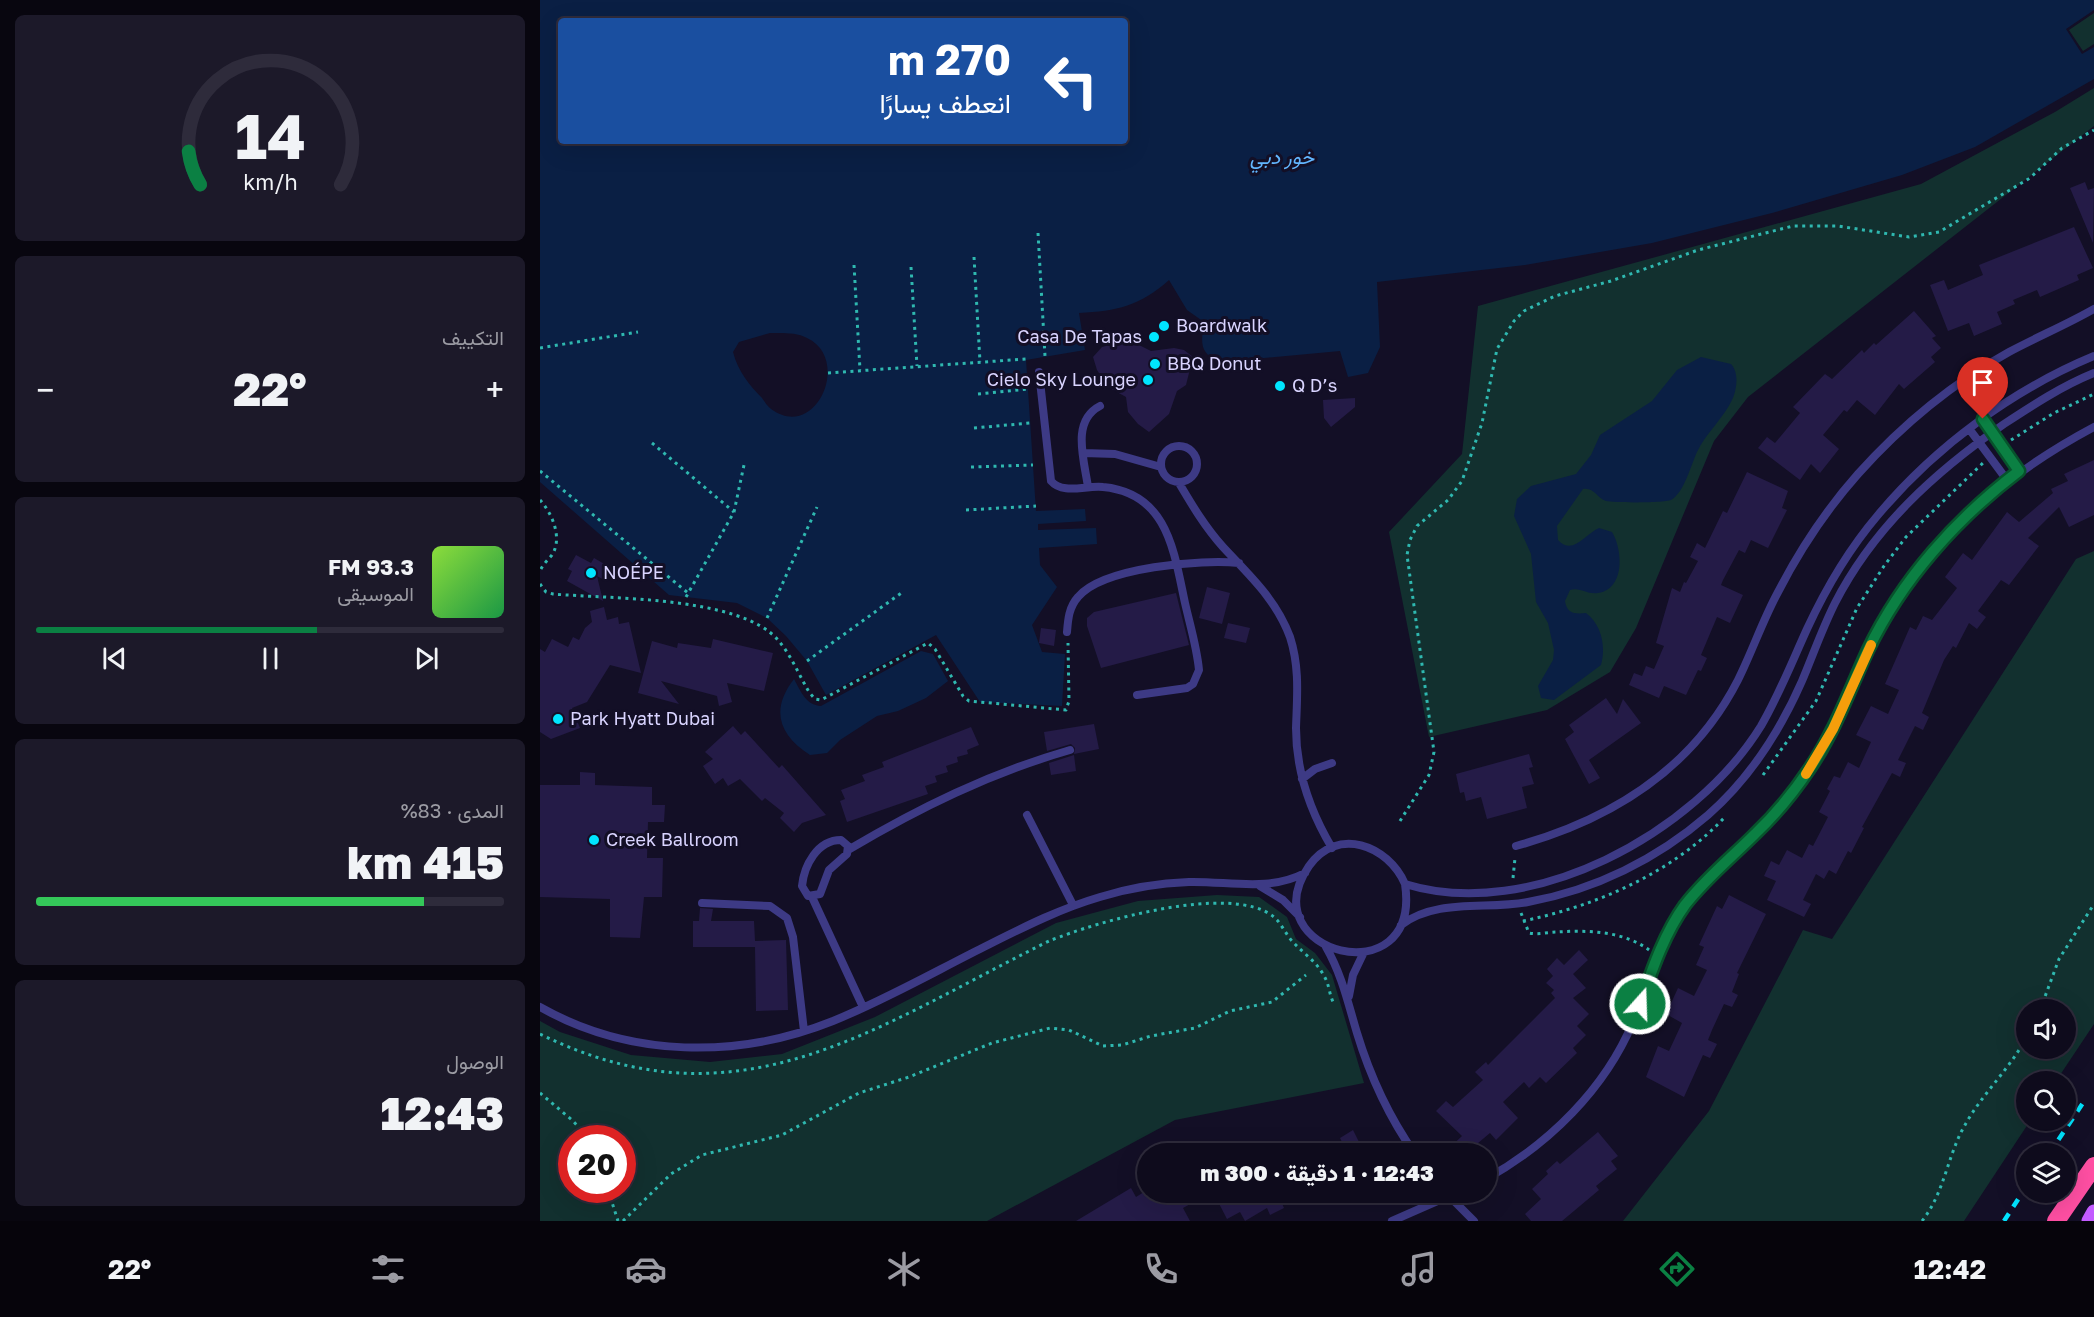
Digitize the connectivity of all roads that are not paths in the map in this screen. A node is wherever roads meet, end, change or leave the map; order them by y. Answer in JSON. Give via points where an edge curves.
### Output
{"nodes":[{"id":1,"x":2094,"y":309,"type":"edge"},
{"id":2,"x":2094,"y":357,"type":"edge"},
{"id":3,"x":1039,"y":372,"type":"dead end"},
{"id":4,"x":2094,"y":373,"type":"edge"},
{"id":5,"x":1100,"y":406,"type":"dead end"},
{"id":6,"x":1983,"y":419,"type":"junction"},
{"id":7,"x":2094,"y":427,"type":"edge"},
{"id":8,"x":1970,"y":430,"type":"junction"},
{"id":9,"x":1992,"y":432,"type":"junction"},
{"id":10,"x":1979,"y":442,"type":"junction"},
{"id":11,"x":1084,"y":453,"type":"junction"},
{"id":12,"x":1161,"y":467,"type":"junction"},
{"id":13,"x":2019,"y":471,"type":"junction"},
{"id":14,"x":2007,"y":480,"type":"junction"},
{"id":15,"x":1179,"y":483,"type":"junction"},
{"id":16,"x":1088,"y":487,"type":"junction"},
{"id":17,"x":1176,"y":563,"type":"junction"},
{"id":18,"x":1239,"y":563,"type":"junction"},
{"id":19,"x":1067,"y":632,"type":"road end"},
{"id":20,"x":1137,"y":695,"type":"dead end"},
{"id":21,"x":1770,"y":709,"type":"junction"},
{"id":22,"x":1785,"y":718,"type":"junction"},
{"id":23,"x":1070,"y":750,"type":"dead end"},
{"id":24,"x":1332,"y":763,"type":"dead end"},
{"id":25,"x":1302,"y":779,"type":"junction"},
{"id":26,"x":1027,"y":815,"type":"dead end"},
{"id":27,"x":1516,"y":846,"type":"road end"},
{"id":28,"x":1332,"y":848,"type":"junction"},
{"id":29,"x":848,"y":850,"type":"junction"},
{"id":30,"x":1305,"y":873,"type":"junction"},
{"id":31,"x":1405,"y":884,"type":"junction"},
{"id":32,"x":1258,"y":886,"type":"junction"},
{"id":33,"x":812,"y":897,"type":"junction"},
{"id":34,"x":702,"y":903,"type":"dead end"},
{"id":35,"x":1073,"y":905,"type":"junction"},
{"id":36,"x":1303,"y":921,"type":"junction"},
{"id":37,"x":1400,"y":926,"type":"junction"},
{"id":38,"x":1325,"y":946,"type":"junction"},
{"id":39,"x":1364,"y":952,"type":"junction"},
{"id":40,"x":1350,"y":1003,"type":"junction"},
{"id":41,"x":540,"y":1007,"type":"edge"},
{"id":42,"x":863,"y":1007,"type":"junction"},
{"id":43,"x":804,"y":1031,"type":"junction"},
{"id":44,"x":1409,"y":1143,"type":"edge"},
{"id":45,"x":2094,"y":1166,"type":"edge"},
{"id":46,"x":1497,"y":1172,"type":"edge"},
{"id":47,"x":1429,"y":1203,"type":"edge"},
{"id":48,"x":1457,"y":1203,"type":"edge"},
{"id":49,"x":2094,"y":1212,"type":"edge"},
{"id":50,"x":1392,"y":1221,"type":"edge"},
{"id":51,"x":1474,"y":1221,"type":"edge"},
{"id":52,"x":2056,"y":1221,"type":"edge"},
{"id":53,"x":2089,"y":1221,"type":"edge"}],
"edges":[{"from":1,"to":27,"type":"lane","via":[[1966,378],[1906,426],[1858,474],[1800,552],[1737,681],[1712,722],[1681,757],[1645,788],[1605,814],[1562,833]]},
{"from":2,"to":6,"type":"lane","via":[[2032,387]]},
{"from":3,"to":16,"type":"lane","via":[[1051,481],[1061,489]]},
{"from":4,"to":9,"type":"lane","via":[[2041,399]]},
{"from":5,"to":11,"type":"lane","via":[[1083,423]]},
{"from":6,"to":8,"type":"lane"},
{"from":6,"to":9,"type":"lane"},
{"from":7,"to":13,"type":"lane"},
{"from":8,"to":10,"type":"lane"},
{"from":8,"to":21,"type":"lane","via":[[1908,482],[1850,551],[1826,590]]},
{"from":9,"to":10,"type":"lane"},
{"from":9,"to":13,"type":"lane"},
{"from":10,"to":14,"type":"lane"},
{"from":10,"to":22,"type":"lane","via":[[1916,493],[1859,563],[1836,602]]},
{"from":11,"to":12,"type":"lane","via":[[1115,454]]},
{"from":11,"to":16,"type":"lane"},
{"from":12,"to":15,"type":"lane","via":[[1167,478]]},
{"from":12,"to":15,"type":"lane","via":[[1168,449],[1180,446],[1192,450],[1198,468],[1191,479]]},
{"from":13,"to":14,"type":"lane"},
{"from":14,"to":46,"type":"lane","via":[[1973,509],[1915,574],[1869,648],[1833,729],[1785,803],[1684,907],[1658,957],[1633,1024],[1587,1096],[1557,1128]]},
{"from":15,"to":18,"type":"lane","via":[[1206,526]]},
{"from":16,"to":17,"type":"lane","via":[[1119,490],[1147,506],[1167,530]]},
{"from":17,"to":18,"type":"lane"},
{"from":17,"to":19,"type":"lane","via":[[1101,581],[1088,588],[1071,607]]},
{"from":17,"to":20,"type":"lane","via":[[1198,663],[1197,678],[1187,688]]},
{"from":18,"to":25,"type":"lane","via":[[1269,597],[1290,638],[1298,683],[1297,748]]},
{"from":21,"to":22,"type":"lane"},
{"from":21,"to":31,"type":"lane","via":[[1715,783],[1660,830],[1597,864],[1512,888],[1444,892]]},
{"from":22,"to":37,"type":"lane","via":[[1738,784],[1709,814],[1643,861],[1568,893],[1518,904],[1434,909]]},
{"from":23,"to":29,"type":"lane","via":[[955,791]]},
{"from":24,"to":25,"type":"lane"},
{"from":25,"to":28,"type":"lane","via":[[1311,809]]},
{"from":26,"to":35,"type":"lane"},
{"from":28,"to":30,"type":"lane","via":[[1312,862]]},
{"from":28,"to":31,"type":"lane","via":[[1370,848],[1392,861]]},
{"from":29,"to":33,"type":"lane","via":[[829,870],[820,894]]},
{"from":29,"to":33,"type":"lane","via":[[845,842],[837,840],[824,845],[811,859],[802,886]]},
{"from":30,"to":32,"type":"lane","via":[[1282,883]]},
{"from":30,"to":36,"type":"lane","via":[[1298,897]]},
{"from":31,"to":37,"type":"lane","via":[[1405,912]]},
{"from":32,"to":35,"type":"lane","via":[[1217,882],[1158,885]]},
{"from":32,"to":36,"type":"lane","via":[[1283,900]]},
{"from":33,"to":42,"type":"lane"},
{"from":34,"to":43,"type":"lane","via":[[770,906],[786,918],[794,938]]},
{"from":35,"to":42,"type":"lane"},
{"from":36,"to":38,"type":"lane"},
{"from":37,"to":39,"type":"lane","via":[[1384,943]]},
{"from":38,"to":39,"type":"lane","via":[[1351,954]]},
{"from":38,"to":40,"type":"lane","via":[[1340,972]]},
{"from":39,"to":40,"type":"lane","via":[[1353,975]]},
{"from":40,"to":44,"type":"lane","via":[[1379,1091]]},
{"from":41,"to":43,"type":"lane","via":[[608,1036],[667,1047],[735,1047]]},
{"from":42,"to":43,"type":"lane"},
{"from":45,"to":52,"type":"highway"},
{"from":47,"to":50,"type":"lane"},
{"from":48,"to":51,"type":"lane"},
{"from":49,"to":53,"type":"main road"}]}
